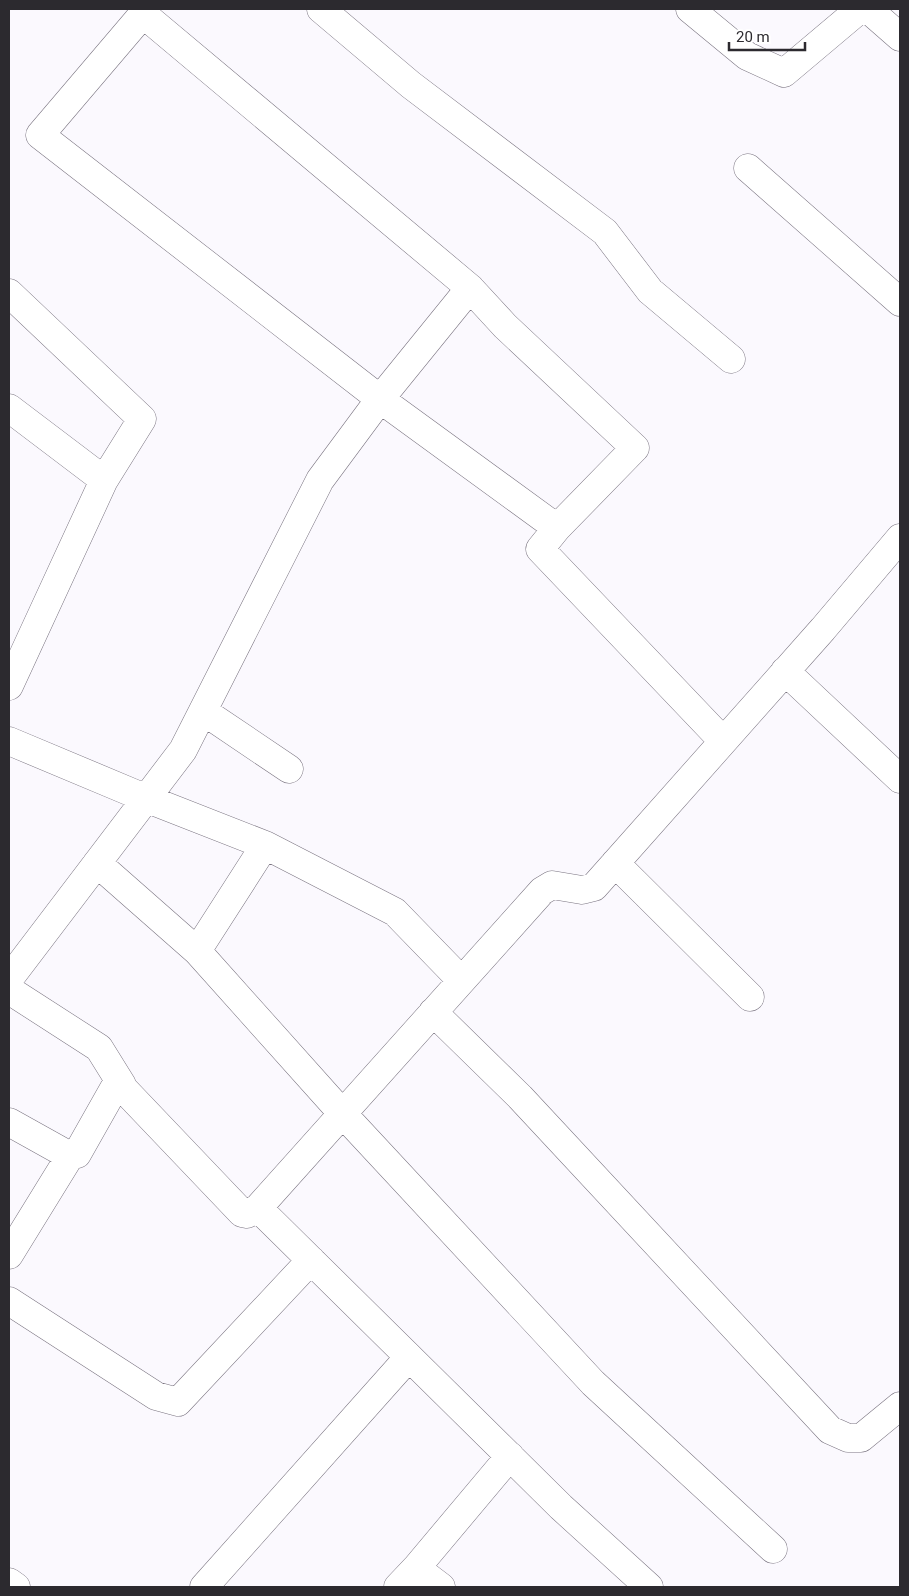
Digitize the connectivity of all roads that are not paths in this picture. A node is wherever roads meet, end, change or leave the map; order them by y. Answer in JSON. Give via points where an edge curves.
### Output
{"nodes":[{"id":1,"x":322,"y":9,"type":"edge"},
{"id":2,"x":690,"y":9,"type":"edge"},
{"id":3,"x":860,"y":9,"type":"edge"},
{"id":4,"x":868,"y":9,"type":"edge"},
{"id":5,"x":143,"y":11,"type":"edge"},
{"id":6,"x":900,"y":37,"type":"edge"},
{"id":7,"x":748,"y":168,"type":"dead end"},
{"id":8,"x":470,"y":288,"type":"junction"},
{"id":9,"x":9,"y":293,"type":"edge"},
{"id":10,"x":900,"y":302,"type":"edge"},
{"id":11,"x":731,"y":359,"type":"dead end"},
{"id":12,"x":380,"y":399,"type":"junction"},
{"id":13,"x":9,"y":408,"type":"edge"},
{"id":14,"x":104,"y":480,"type":"junction"},
{"id":15,"x":557,"y":528,"type":"junction"},
{"id":16,"x":897,"y":550,"type":"edge"},
{"id":17,"x":785,"y":671,"type":"junction"},
{"id":18,"x":9,"y":686,"type":"edge"},
{"id":19,"x":203,"y":711,"type":"junction"},
{"id":20,"x":9,"y":740,"type":"edge"},
{"id":21,"x":723,"y":741,"type":"junction"},
{"id":22,"x":289,"y":769,"type":"dead end"},
{"id":23,"x":900,"y":779,"type":"edge"},
{"id":24,"x":145,"y":798,"type":"junction"},
{"id":25,"x":265,"y":845,"type":"junction"},
{"id":26,"x":97,"y":863,"type":"junction"},
{"id":27,"x":615,"y":863,"type":"junction"},
{"id":28,"x":197,"y":951,"type":"junction"},
{"id":29,"x":9,"y":979,"type":"edge"},
{"id":30,"x":461,"y":980,"type":"junction"},
{"id":31,"x":9,"y":990,"type":"edge"},
{"id":32,"x":750,"y":997,"type":"dead end"},
{"id":33,"x":433,"y":1012,"type":"junction"},
{"id":34,"x":122,"y":1085,"type":"junction"},
{"id":35,"x":342,"y":1113,"type":"junction"},
{"id":36,"x":9,"y":1122,"type":"edge"},
{"id":37,"x":70,"y":1156,"type":"junction"},
{"id":38,"x":258,"y":1208,"type":"junction"},
{"id":39,"x":9,"y":1255,"type":"edge"},
{"id":40,"x":311,"y":1260,"type":"junction"},
{"id":41,"x":9,"y":1301,"type":"edge"},
{"id":42,"x":409,"y":1357,"type":"junction"},
{"id":43,"x":900,"y":1406,"type":"edge"},
{"id":44,"x":510,"y":1456,"type":"junction"},
{"id":45,"x":773,"y":1549,"type":"dead end"},
{"id":46,"x":407,"y":1578,"type":"edge"},
{"id":47,"x":9,"y":1582,"type":"edge"},
{"id":48,"x":16,"y":1587,"type":"edge"},
{"id":49,"x":204,"y":1587,"type":"edge"},
{"id":50,"x":441,"y":1587,"type":"edge"},
{"id":51,"x":648,"y":1587,"type":"edge"}],
"edges":[{"from":1,"to":11,"type":"street","via":[[411,84],[605,232],[650,291]]},
{"from":2,"to":3,"type":"street","via":[[747,56],[784,73]]},
{"from":4,"to":6,"type":"street"},
{"from":5,"to":8,"type":"street"},
{"from":5,"to":12,"type":"street","via":[[40,135]]},
{"from":7,"to":10,"type":"street"},
{"from":8,"to":12,"type":"street"},
{"from":8,"to":15,"type":"street","via":[[505,326],[635,448]]},
{"from":9,"to":14,"type":"street","via":[[142,420]]},
{"from":12,"to":15,"type":"street"},
{"from":12,"to":19,"type":"street","via":[[320,480]]},
{"from":13,"to":14,"type":"street"},
{"from":14,"to":18,"type":"street"},
{"from":15,"to":21,"type":"street","via":[[540,548]]},
{"from":16,"to":17,"type":"street"},
{"from":17,"to":21,"type":"street"},
{"from":17,"to":23,"type":"street"},
{"from":19,"to":22,"type":"street"},
{"from":19,"to":24,"type":"street","via":[[183,750]]},
{"from":20,"to":24,"type":"street"},
{"from":21,"to":27,"type":"street"},
{"from":24,"to":25,"type":"street"},
{"from":24,"to":26,"type":"street"},
{"from":25,"to":28,"type":"street"},
{"from":25,"to":30,"type":"street","via":[[395,912]]},
{"from":26,"to":28,"type":"street"},
{"from":26,"to":29,"type":"street"},
{"from":27,"to":30,"type":"street","via":[[594,887],[582,890],[552,885],[542,890]]},
{"from":27,"to":32,"type":"street"},
{"from":28,"to":35,"type":"street"},
{"from":30,"to":33,"type":"street"},
{"from":31,"to":34,"type":"street","via":[[100,1048]]},
{"from":33,"to":35,"type":"street"},
{"from":33,"to":43,"type":"street","via":[[520,1097],[830,1430],[848,1438],[861,1438]]},
{"from":34,"to":37,"type":"street","via":[[116,1085],[77,1154]]},
{"from":34,"to":38,"type":"street","via":[[242,1213]]},
{"from":35,"to":38,"type":"street"},
{"from":35,"to":45,"type":"street","via":[[593,1383]]},
{"from":36,"to":37,"type":"street"},
{"from":37,"to":39,"type":"street"},
{"from":38,"to":40,"type":"street"},
{"from":40,"to":41,"type":"street","via":[[178,1402],[156,1396]]},
{"from":40,"to":42,"type":"street"},
{"from":42,"to":44,"type":"street"},
{"from":42,"to":49,"type":"street"},
{"from":44,"to":46,"type":"street"},
{"from":44,"to":51,"type":"street"},
{"from":46,"to":50,"type":"street"},
{"from":47,"to":48,"type":"street"}]}
